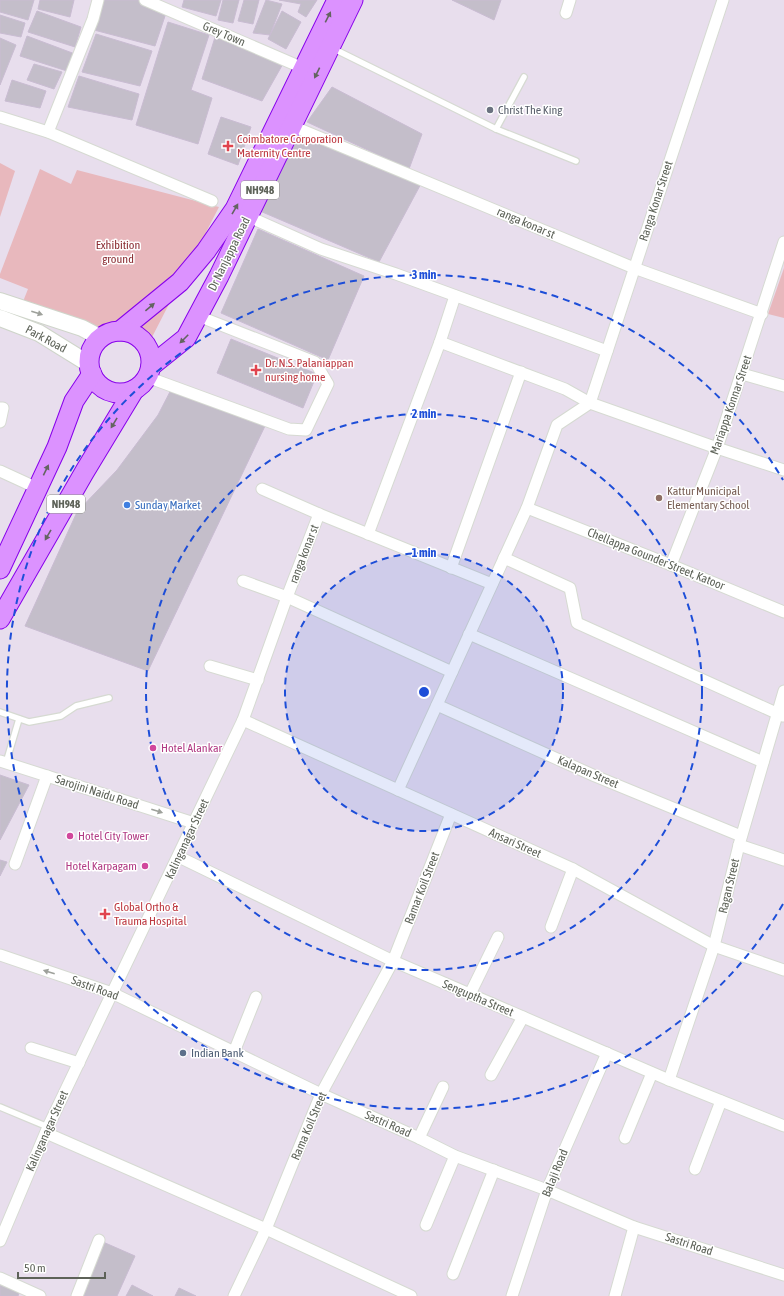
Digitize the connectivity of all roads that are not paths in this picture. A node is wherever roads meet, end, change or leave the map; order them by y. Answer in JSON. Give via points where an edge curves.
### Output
{"nodes":[{"id":1,"x":98,"y":0,"type":"edge"},
{"id":2,"x":144,"y":0,"type":"edge"},
{"id":3,"x":337,"y":0,"type":"edge"},
{"id":4,"x":353,"y":0,"type":"edge"},
{"id":5,"x":570,"y":0,"type":"edge"},
{"id":6,"x":723,"y":0,"type":"edge"},
{"id":7,"x":566,"y":13,"type":"dead end"},
{"id":8,"x":330,"y":47,"type":"junction"},
{"id":9,"x":303,"y":68,"type":"junction"},
{"id":10,"x":524,"y":77,"type":"dead end"},
{"id":11,"x":0,"y":117,"type":"edge"},
{"id":12,"x":292,"y":126,"type":"junction"},
{"id":13,"x":496,"y":130,"type":"junction"},
{"id":14,"x":48,"y":132,"type":"junction"},
{"id":15,"x":576,"y":162,"type":"dead end"},
{"id":16,"x":258,"y":179,"type":"junction"},
{"id":17,"x":212,"y":201,"type":"dead end"},
{"id":18,"x":247,"y":216,"type":"junction"},
{"id":19,"x":784,"y":242,"type":"edge"},
{"id":20,"x":634,"y":268,"type":"junction"},
{"id":21,"x":455,"y":296,"type":"junction"},
{"id":22,"x":0,"y":301,"type":"edge"},
{"id":23,"x":762,"y":314,"type":"junction"},
{"id":24,"x":198,"y":316,"type":"junction"},
{"id":25,"x":0,"y":318,"type":"edge"},
{"id":26,"x":120,"y":331,"type":"junction"},
{"id":27,"x":101,"y":338,"type":"junction"},
{"id":28,"x":440,"y":342,"type":"junction"},
{"id":29,"x":607,"y":351,"type":"junction"},
{"id":30,"x":90,"y":369,"type":"junction"},
{"id":31,"x":521,"y":372,"type":"junction"},
{"id":32,"x":742,"y":374,"type":"junction"},
{"id":33,"x":144,"y":377,"type":"junction"},
{"id":34,"x":784,"y":386,"type":"edge"},
{"id":35,"x":590,"y":402,"type":"junction"},
{"id":36,"x":0,"y":408,"type":"edge"},
{"id":37,"x":0,"y":422,"type":"edge"},
{"id":38,"x":718,"y":448,"type":"junction"},
{"id":39,"x":784,"y":470,"type":"edge"},
{"id":40,"x":0,"y":471,"type":"edge"},
{"id":41,"x":37,"y":488,"type":"junction"},
{"id":42,"x":262,"y":489,"type":"dead end"},
{"id":43,"x":527,"y":508,"type":"junction"},
{"id":44,"x":319,"y":514,"type":"junction"},
{"id":45,"x":368,"y":534,"type":"junction"},
{"id":46,"x":504,"y":558,"type":"junction"},
{"id":47,"x":672,"y":565,"type":"junction"},
{"id":48,"x":451,"y":568,"type":"junction"},
{"id":49,"x":0,"y":569,"type":"edge"},
{"id":50,"x":243,"y":581,"type":"dead end"},
{"id":51,"x":492,"y":584,"type":"junction"},
{"id":52,"x":287,"y":597,"type":"junction"},
{"id":53,"x":784,"y":612,"type":"edge"},
{"id":54,"x":0,"y":619,"type":"edge"},
{"id":55,"x":470,"y":634,"type":"junction"},
{"id":56,"x":210,"y":666,"type":"dead end"},
{"id":57,"x":452,"y":672,"type":"junction"},
{"id":58,"x":258,"y":680,"type":"junction"},
{"id":59,"x":784,"y":691,"type":"edge"},
{"id":60,"x":109,"y":698,"type":"dead end"},
{"id":61,"x":436,"y":705,"type":"junction"},
{"id":62,"x":0,"y":712,"type":"edge"},
{"id":63,"x":781,"y":715,"type":"edge"},
{"id":64,"x":19,"y":719,"type":"junction"},
{"id":65,"x":243,"y":720,"type":"junction"},
{"id":66,"x":3,"y":762,"type":"edge"},
{"id":67,"x":763,"y":762,"type":"junction"},
{"id":68,"x":47,"y":776,"type":"junction"},
{"id":69,"x":398,"y":790,"type":"junction"},
{"id":70,"x":450,"y":814,"type":"junction"},
{"id":71,"x":194,"y":823,"type":"junction"},
{"id":72,"x":740,"y":841,"type":"junction"},
{"id":73,"x":179,"y":857,"type":"junction"},
{"id":74,"x":784,"y":860,"type":"edge"},
{"id":75,"x":15,"y":864,"type":"dead end"},
{"id":76,"x":573,"y":869,"type":"junction"},
{"id":77,"x":551,"y":927,"type":"dead end"},
{"id":78,"x":498,"y":937,"type":"dead end"},
{"id":79,"x":714,"y":946,"type":"junction"},
{"id":80,"x":0,"y":955,"type":"edge"},
{"id":81,"x":393,"y":962,"type":"junction"},
{"id":82,"x":784,"y":970,"type":"edge"},
{"id":83,"x":112,"y":993,"type":"junction"},
{"id":84,"x":470,"y":994,"type":"junction"},
{"id":85,"x":256,"y":997,"type":"dead end"},
{"id":86,"x":522,"y":1017,"type":"junction"},
{"id":87,"x":31,"y":1048,"type":"dead end"},
{"id":88,"x":234,"y":1052,"type":"junction"},
{"id":89,"x":607,"y":1053,"type":"junction"},
{"id":90,"x":79,"y":1063,"type":"junction"},
{"id":91,"x":652,"y":1073,"type":"junction"},
{"id":92,"x":491,"y":1075,"type":"dead end"},
{"id":93,"x":669,"y":1080,"type":"junction"},
{"id":94,"x":443,"y":1087,"type":"dead end"},
{"id":95,"x":321,"y":1094,"type":"junction"},
{"id":96,"x":721,"y":1101,"type":"junction"},
{"id":97,"x":0,"y":1107,"type":"edge"},
{"id":98,"x":784,"y":1126,"type":"edge"},
{"id":99,"x":47,"y":1130,"type":"junction"},
{"id":100,"x":420,"y":1138,"type":"junction"},
{"id":101,"x":625,"y":1138,"type":"dead end"},
{"id":102,"x":455,"y":1156,"type":"junction"},
{"id":103,"x":695,"y":1169,"type":"dead end"},
{"id":104,"x":494,"y":1170,"type":"junction"},
{"id":105,"x":547,"y":1190,"type":"junction"},
{"id":106,"x":426,"y":1225,"type":"dead end"},
{"id":107,"x":634,"y":1227,"type":"junction"},
{"id":108,"x":266,"y":1229,"type":"junction"},
{"id":109,"x":99,"y":1240,"type":"dead end"},
{"id":110,"x":0,"y":1241,"type":"edge"},
{"id":111,"x":453,"y":1274,"type":"dead end"},
{"id":112,"x":784,"y":1275,"type":"edge"},
{"id":113,"x":0,"y":1278,"type":"edge"},
{"id":114,"x":40,"y":1296,"type":"edge"},
{"id":115,"x":77,"y":1296,"type":"edge"},
{"id":116,"x":234,"y":1296,"type":"edge"},
{"id":117,"x":411,"y":1296,"type":"edge"},
{"id":118,"x":512,"y":1296,"type":"edge"},
{"id":119,"x":615,"y":1296,"type":"edge"}],
"edges":[{"from":1,"to":14,"type":"street","via":[[93,19]]},
{"from":2,"to":9,"type":"street","name":"Grey Town"},
{"from":9,"to":3,"type":"highway","name":"Dr Nanjappa Road","number":"NH948","one_way":true},
{"from":4,"to":8,"type":"highway","name":"Dr Nanjappa Road","number":"NH948"},
{"from":5,"to":7,"type":"street"},
{"from":6,"to":20,"type":"street","name":"Ranga Konar Street"},
{"from":8,"to":12,"type":"highway","name":"Dr Nanjappa Road","number":"NH948","one_way":true},
{"from":8,"to":13,"type":"lane"},
{"from":9,"to":16,"type":"highway","name":"Dr Nanjappa Road","number":"NH948"},
{"from":10,"to":13,"type":"lane"},
{"from":11,"to":14,"type":"street"},
{"from":12,"to":16,"type":"highway","name":"Dr Nanjappa Road","number":"NH948"},
{"from":12,"to":20,"type":"street","name":"ranga konar st"},
{"from":13,"to":15,"type":"lane"},
{"from":14,"to":17,"type":"street"},
{"from":16,"to":18,"type":"highway","name":"Dr Nanjappa Road","number":"NH948"},
{"from":26,"to":16,"type":"highway","name":"Dr Nanjappa Road","number":"NH948","one_way":true,"via":[[180,282],[206,251]]},
{"from":18,"to":21,"type":"street","via":[[322,249]]},
{"from":18,"to":24,"type":"highway","name":"Dr Nanjappa Road","number":"NH948"},
{"from":19,"to":23,"type":"street","name":"Mariappa Konnar Street"},
{"from":20,"to":23,"type":"street","name":"ranga konar st"},
{"from":20,"to":29,"type":"street","name":"Ranga Konar Street"},
{"from":21,"to":28,"type":"street"},
{"from":21,"to":29,"type":"street"},
{"from":22,"to":27,"type":"main road","one_way":true,"via":[[82,328]]},
{"from":23,"to":32,"type":"street","name":"Mariappa Konnar Street"},
{"from":24,"to":33,"type":"highway","name":"Dr Nanjappa Road","number":"NH948","one_way":true,"via":[[186,338]]},
{"from":24,"to":33,"type":"street","via":[[315,362],[328,384],[306,430],[289,429]]},
{"from":25,"to":30,"type":"main road","name":"Park Road","via":[[39,333]]},
{"from":26,"to":27,"type":"highway","number":"NH948"},
{"from":26,"to":33,"type":"highway","via":[[139,338],[146,346],[150,356]]},
{"from":27,"to":30,"type":"highway","number":"NH948","via":[[90,354]]},
{"from":28,"to":31,"type":"street"},
{"from":28,"to":45,"type":"street"},
{"from":29,"to":35,"type":"street","name":"Ranga Konar Street"},
{"from":30,"to":33,"type":"highway","via":[[97,383],[114,392],[124,393]]},
{"from":41,"to":30,"type":"highway","number":"NH948","one_way":true},
{"from":31,"to":35,"type":"street"},
{"from":31,"to":48,"type":"street"},
{"from":32,"to":34,"type":"street"},
{"from":32,"to":38,"type":"street","name":"Mariappa Konnar Street"},
{"from":33,"to":54,"type":"highway","name":"Dr Nanjappa Road","number":"NH948","one_way":true,"via":[[85,472]]},
{"from":35,"to":38,"type":"street"},
{"from":35,"to":43,"type":"street","via":[[557,425]]},
{"from":36,"to":37,"type":"street","via":[[3,408]]},
{"from":38,"to":39,"type":"street"},
{"from":38,"to":47,"type":"street","name":"Mariappa Konnar Street"},
{"from":40,"to":41,"type":"street"},
{"from":41,"to":49,"type":"highway","number":"NH948"},
{"from":42,"to":44,"type":"street"},
{"from":43,"to":46,"type":"street"},
{"from":43,"to":47,"type":"street","name":"Chellappa Gounder Street, Katoor"},
{"from":44,"to":45,"type":"street","name":"ranga konar st"},
{"from":44,"to":52,"type":"street","name":"ranga konar st"},
{"from":45,"to":48,"type":"street","name":"ranga konar st"},
{"from":46,"to":51,"type":"street"},
{"from":46,"to":63,"type":"street","via":[[570,588],[577,623]]},
{"from":47,"to":53,"type":"street","name":"Chellappa Gounder Street, Katoor"},
{"from":48,"to":51,"type":"street","name":"ranga konar st"},
{"from":50,"to":52,"type":"street"},
{"from":51,"to":55,"type":"street"},
{"from":52,"to":57,"type":"street"},
{"from":52,"to":58,"type":"street","name":"Kalinganagar Street"},
{"from":55,"to":57,"type":"street"},
{"from":55,"to":67,"type":"street"},
{"from":56,"to":58,"type":"street"},
{"from":57,"to":61,"type":"street"},
{"from":58,"to":65,"type":"street","name":"Kalinganagar Street"},
{"from":59,"to":63,"type":"street","name":"Ragan Street"},
{"from":60,"to":64,"type":"lane","via":[[76,706],[61,716],[29,722]]},
{"from":61,"to":69,"type":"street"},
{"from":61,"to":72,"type":"street","name":"Kalapan Street"},
{"from":62,"to":64,"type":"lane"},
{"from":63,"to":67,"type":"street","name":"Ragan Street"},
{"from":64,"to":66,"type":"lane"},
{"from":65,"to":69,"type":"street","name":"Ansari Street"},
{"from":65,"to":71,"type":"street","name":"Kalinganagar Street"},
{"from":66,"to":68,"type":"street","name":"Sarojini Naidu Road"},
{"from":67,"to":72,"type":"street","name":"Ragan Street"},
{"from":68,"to":71,"type":"street","name":"Sarojini Naidu Road","one_way":true},
{"from":68,"to":75,"type":"street"},
{"from":69,"to":70,"type":"street","name":"Ansari Street"},
{"from":70,"to":76,"type":"street","name":"Ansari Street"},
{"from":70,"to":81,"type":"street","name":"Ramar Koil Street"},
{"from":71,"to":73,"type":"street","name":"Kalinganagar Street"},
{"from":72,"to":74,"type":"street"},
{"from":72,"to":79,"type":"street","name":"Ragan Street"},
{"from":73,"to":81,"type":"street","name":"Senguptha Street"},
{"from":73,"to":83,"type":"street","name":"Kalinganagar Street"},
{"from":76,"to":77,"type":"street"},
{"from":76,"to":79,"type":"street","name":"Ansari Street"},
{"from":78,"to":84,"type":"street"},
{"from":79,"to":82,"type":"street","name":"Ansari Street"},
{"from":79,"to":93,"type":"street","name":"Ragan Street"},
{"from":83,"to":80,"type":"street","name":"Sastri Road","one_way":true},
{"from":81,"to":84,"type":"street","name":"Senguptha Street"},
{"from":81,"to":95,"type":"street","name":"Rama Koil Street"},
{"from":83,"to":88,"type":"street","name":"Sastri Road"},
{"from":83,"to":90,"type":"street","name":"Kalinganagar Street"},
{"from":84,"to":86,"type":"street","name":"Senguptha Street"},
{"from":85,"to":88,"type":"street"},
{"from":86,"to":89,"type":"street","name":"Senguptha Street"},
{"from":86,"to":92,"type":"street"},
{"from":87,"to":90,"type":"street"},
{"from":88,"to":95,"type":"street","name":"Sastri Road"},
{"from":89,"to":91,"type":"street","name":"Senguptha Street"},
{"from":89,"to":105,"type":"street","name":"Balaji Road"},
{"from":90,"to":99,"type":"street","name":"Kalinganagar Street"},
{"from":91,"to":93,"type":"street","name":"Senguptha Street"},
{"from":91,"to":101,"type":"street"},
{"from":93,"to":96,"type":"street","name":"Senguptha Street"},
{"from":94,"to":100,"type":"street"},
{"from":95,"to":100,"type":"street","name":"Sastri Road"},
{"from":95,"to":108,"type":"street","name":"Rama Koil Street"},
{"from":96,"to":98,"type":"street","name":"Senguptha Street"},
{"from":96,"to":103,"type":"street"},
{"from":97,"to":99,"type":"lane"},
{"from":99,"to":108,"type":"street"},
{"from":99,"to":110,"type":"street","name":"Kalinganagar Street"},
{"from":100,"to":102,"type":"street","name":"Sastri Road"},
{"from":102,"to":104,"type":"street","name":"Sastri Road"},
{"from":102,"to":106,"type":"street"},
{"from":104,"to":105,"type":"street","name":"Sastri Road"},
{"from":104,"to":111,"type":"street"},
{"from":105,"to":107,"type":"street","name":"Sastri Road"},
{"from":105,"to":118,"type":"street","name":"Balaji Road"},
{"from":107,"to":112,"type":"street","name":"Sastri Road"},
{"from":107,"to":119,"type":"street"},
{"from":108,"to":116,"type":"street","name":"Rama Koil Street"},
{"from":108,"to":117,"type":"street"},
{"from":109,"to":115,"type":"street"},
{"from":113,"to":114,"type":"street"}]}
